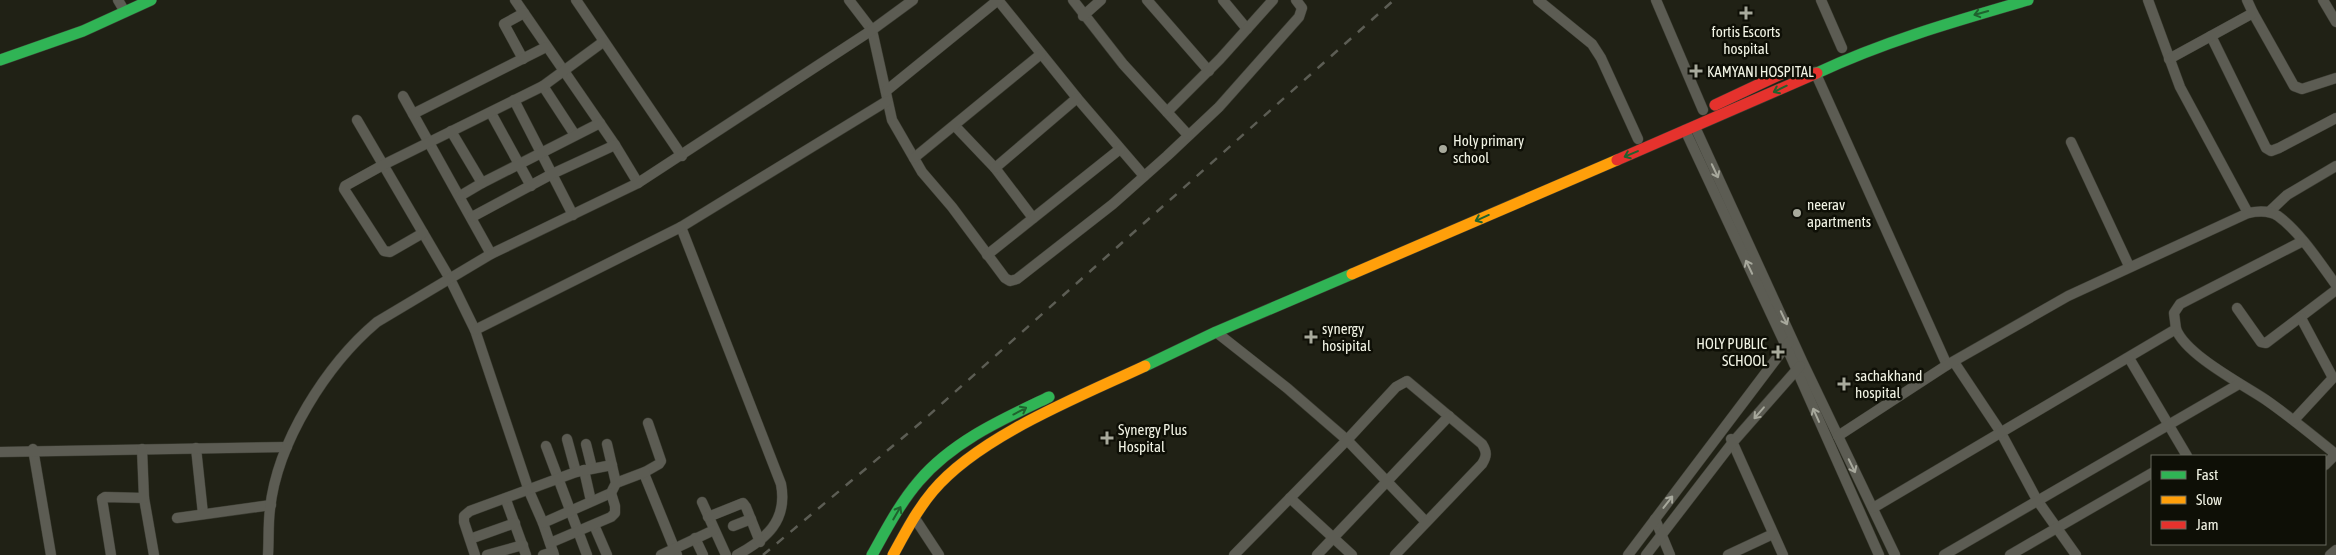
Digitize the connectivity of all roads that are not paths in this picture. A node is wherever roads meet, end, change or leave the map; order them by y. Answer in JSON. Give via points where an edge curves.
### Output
{"nodes":[{"id":1,"x":118,"y":0,"type":"edge"},
{"id":2,"x":151,"y":0,"type":"edge"},
{"id":3,"x":515,"y":0,"type":"edge"},
{"id":4,"x":577,"y":0,"type":"edge"},
{"id":5,"x":849,"y":0,"type":"edge"},
{"id":6,"x":913,"y":0,"type":"edge"},
{"id":7,"x":998,"y":0,"type":"edge"},
{"id":8,"x":1072,"y":0,"type":"edge"},
{"id":9,"x":1100,"y":0,"type":"edge"},
{"id":10,"x":1147,"y":0,"type":"edge"},
{"id":11,"x":1223,"y":0,"type":"edge"},
{"id":12,"x":1273,"y":0,"type":"edge"},
{"id":13,"x":1296,"y":0,"type":"edge"},
{"id":14,"x":1538,"y":0,"type":"edge"},
{"id":15,"x":1656,"y":0,"type":"edge"},
{"id":16,"x":1821,"y":0,"type":"edge"},
{"id":17,"x":2028,"y":0,"type":"edge"},
{"id":18,"x":2148,"y":0,"type":"edge"},
{"id":19,"x":2247,"y":0,"type":"edge"},
{"id":20,"x":2323,"y":0,"type":"edge"},
{"id":21,"x":125,"y":12,"type":"junction"},
{"id":22,"x":524,"y":13,"type":"junction"},
{"id":23,"x":2253,"y":13,"type":"junction"},
{"id":24,"x":1083,"y":16,"type":"junction"},
{"id":25,"x":2336,"y":22,"type":"edge"},
{"id":26,"x":1247,"y":29,"type":"junction"},
{"id":27,"x":872,"y":30,"type":"junction"},
{"id":28,"x":2211,"y":36,"type":"junction"},
{"id":29,"x":604,"y":42,"type":"junction"},
{"id":30,"x":1855,"y":43,"type":"dead end"},
{"id":31,"x":546,"y":47,"type":"junction"},
{"id":32,"x":1838,"y":50,"type":"joint"},
{"id":33,"x":1041,"y":54,"type":"junction"},
{"id":34,"x":523,"y":59,"type":"junction"},
{"id":35,"x":2169,"y":59,"type":"junction"},
{"id":36,"x":0,"y":60,"type":"edge"},
{"id":37,"x":1791,"y":69,"type":"dead end"},
{"id":38,"x":1209,"y":71,"type":"junction"},
{"id":39,"x":564,"y":72,"type":"junction"},
{"id":40,"x":1815,"y":72,"type":"junction"},
{"id":41,"x":2336,"y":78,"type":"edge"},
{"id":42,"x":543,"y":86,"type":"junction"},
{"id":43,"x":403,"y":96,"type":"dead end"},
{"id":44,"x":886,"y":96,"type":"junction"},
{"id":45,"x":1077,"y":98,"type":"junction"},
{"id":46,"x":514,"y":100,"type":"junction"},
{"id":47,"x":1704,"y":110,"type":"junction"},
{"id":48,"x":1167,"y":112,"type":"junction"},
{"id":49,"x":491,"y":113,"type":"junction"},
{"id":50,"x":413,"y":114,"type":"junction"},
{"id":51,"x":2336,"y":118,"type":"edge"},
{"id":52,"x":357,"y":120,"type":"dead end"},
{"id":53,"x":600,"y":122,"type":"junction"},
{"id":54,"x":955,"y":126,"type":"junction"},
{"id":55,"x":1690,"y":128,"type":"junction"},
{"id":56,"x":451,"y":131,"type":"junction"},
{"id":57,"x":576,"y":135,"type":"junction"},
{"id":58,"x":1188,"y":135,"type":"junction"},
{"id":59,"x":1638,"y":139,"type":"junction"},
{"id":60,"x":429,"y":142,"type":"junction"},
{"id":61,"x":2071,"y":142,"type":"dead end"},
{"id":62,"x":615,"y":145,"type":"junction"},
{"id":63,"x":1120,"y":149,"type":"junction"},
{"id":64,"x":542,"y":152,"type":"junction"},
{"id":65,"x":682,"y":156,"type":"junction"},
{"id":66,"x":914,"y":158,"type":"junction"},
{"id":67,"x":519,"y":164,"type":"junction"},
{"id":68,"x":383,"y":165,"type":"junction"},
{"id":69,"x":2336,"y":166,"type":"edge"},
{"id":70,"x":995,"y":168,"type":"junction"},
{"id":71,"x":552,"y":174,"type":"junction"},
{"id":72,"x":1144,"y":176,"type":"junction"},
{"id":73,"x":482,"y":183,"type":"junction"},
{"id":74,"x":638,"y":183,"type":"junction"},
{"id":75,"x":531,"y":186,"type":"junction"},
{"id":76,"x":460,"y":196,"type":"junction"},
{"id":77,"x":2268,"y":212,"type":"junction"},
{"id":78,"x":2248,"y":213,"type":"junction"},
{"id":79,"x":573,"y":215,"type":"junction"},
{"id":80,"x":472,"y":218,"type":"junction"},
{"id":81,"x":1033,"y":218,"type":"junction"},
{"id":82,"x":681,"y":227,"type":"junction"},
{"id":83,"x":423,"y":232,"type":"junction"},
{"id":84,"x":2303,"y":241,"type":"junction"},
{"id":85,"x":491,"y":254,"type":"junction"},
{"id":86,"x":987,"y":255,"type":"junction"},
{"id":87,"x":2129,"y":266,"type":"junction"},
{"id":88,"x":450,"y":279,"type":"junction"},
{"id":89,"x":2336,"y":284,"type":"edge"},
{"id":90,"x":2336,"y":290,"type":"edge"},
{"id":91,"x":2237,"y":308,"type":"dead end"},
{"id":92,"x":2300,"y":318,"type":"junction"},
{"id":93,"x":2176,"y":329,"type":"junction"},
{"id":94,"x":475,"y":330,"type":"junction"},
{"id":95,"x":1216,"y":332,"type":"junction"},
{"id":96,"x":1790,"y":341,"type":"junction"},
{"id":97,"x":2129,"y":358,"type":"junction"},
{"id":98,"x":1950,"y":364,"type":"junction"},
{"id":99,"x":1800,"y":367,"type":"junction"},
{"id":100,"x":2239,"y":384,"type":"junction"},
{"id":101,"x":1449,"y":416,"type":"junction"},
{"id":102,"x":2294,"y":420,"type":"junction"},
{"id":103,"x":648,"y":423,"type":"dead end"},
{"id":104,"x":2168,"y":423,"type":"junction"},
{"id":105,"x":1726,"y":426,"type":"junction"},
{"id":106,"x":2000,"y":431,"type":"junction"},
{"id":107,"x":1838,"y":436,"type":"junction"},
{"id":108,"x":567,"y":439,"type":"dead end"},
{"id":109,"x":1347,"y":440,"type":"junction"},
{"id":110,"x":1733,"y":442,"type":"junction"},
{"id":111,"x":586,"y":444,"type":"dead end"},
{"id":112,"x":607,"y":444,"type":"dead end"},
{"id":113,"x":546,"y":446,"type":"dead end"},
{"id":114,"x":287,"y":447,"type":"junction"},
{"id":115,"x":196,"y":448,"type":"junction"},
{"id":116,"x":142,"y":449,"type":"junction"},
{"id":117,"x":33,"y":450,"type":"junction"},
{"id":118,"x":0,"y":452,"type":"edge"},
{"id":119,"x":2184,"y":455,"type":"edge"},
{"id":120,"x":2326,"y":464,"type":"edge"},
{"id":121,"x":612,"y":465,"type":"junction"},
{"id":122,"x":584,"y":470,"type":"junction"},
{"id":123,"x":645,"y":472,"type":"junction"},
{"id":124,"x":2151,"y":473,"type":"edge"},
{"id":125,"x":558,"y":479,"type":"junction"},
{"id":126,"x":1387,"y":481,"type":"junction"},
{"id":127,"x":616,"y":483,"type":"junction"},
{"id":128,"x":529,"y":490,"type":"junction"},
{"id":129,"x":611,"y":493,"type":"junction"},
{"id":130,"x":144,"y":498,"type":"junction"},
{"id":131,"x":1290,"y":498,"type":"junction"},
{"id":132,"x":506,"y":500,"type":"junction"},
{"id":133,"x":2037,"y":500,"type":"junction"},
{"id":134,"x":591,"y":501,"type":"junction"},
{"id":135,"x":702,"y":502,"type":"dead end"},
{"id":136,"x":271,"y":505,"type":"junction"},
{"id":137,"x":1873,"y":508,"type":"junction"},
{"id":138,"x":570,"y":511,"type":"junction"},
{"id":139,"x":203,"y":514,"type":"junction"},
{"id":140,"x":708,"y":517,"type":"junction"},
{"id":141,"x":176,"y":518,"type":"dead end"},
{"id":142,"x":914,"y":518,"type":"junction"},
{"id":143,"x":1655,"y":519,"type":"junction"},
{"id":144,"x":751,"y":520,"type":"junction"},
{"id":145,"x":1426,"y":522,"type":"junction"},
{"id":146,"x":516,"y":523,"type":"junction"},
{"id":147,"x":544,"y":523,"type":"junction"},
{"id":148,"x":594,"y":524,"type":"junction"},
{"id":149,"x":733,"y":526,"type":"dead end"},
{"id":150,"x":2057,"y":526,"type":"junction"},
{"id":151,"x":714,"y":530,"type":"junction"},
{"id":152,"x":578,"y":531,"type":"junction"},
{"id":153,"x":1773,"y":534,"type":"junction"},
{"id":154,"x":1662,"y":535,"type":"junction"},
{"id":155,"x":695,"y":538,"type":"junction"},
{"id":156,"x":1334,"y":538,"type":"junction"},
{"id":157,"x":470,"y":539,"type":"junction"},
{"id":158,"x":760,"y":542,"type":"junction"},
{"id":159,"x":523,"y":544,"type":"junction"},
{"id":160,"x":552,"y":550,"type":"edge"},
{"id":161,"x":2336,"y":550,"type":"edge"},
{"id":162,"x":675,"y":552,"type":"edge"},
{"id":163,"x":51,"y":555,"type":"edge"},
{"id":164,"x":111,"y":555,"type":"edge"},
{"id":165,"x":154,"y":555,"type":"edge"},
{"id":166,"x":268,"y":555,"type":"edge"},
{"id":167,"x":475,"y":555,"type":"edge"},
{"id":168,"x":487,"y":555,"type":"edge"},
{"id":169,"x":526,"y":555,"type":"edge"},
{"id":170,"x":543,"y":555,"type":"edge"},
{"id":171,"x":587,"y":555,"type":"edge"},
{"id":172,"x":607,"y":555,"type":"edge"},
{"id":173,"x":661,"y":555,"type":"edge"},
{"id":174,"x":703,"y":555,"type":"edge"},
{"id":175,"x":726,"y":555,"type":"edge"},
{"id":176,"x":737,"y":555,"type":"edge"},
{"id":177,"x":872,"y":555,"type":"edge"},
{"id":178,"x":892,"y":555,"type":"edge"},
{"id":179,"x":939,"y":555,"type":"edge"},
{"id":180,"x":1234,"y":555,"type":"edge"},
{"id":181,"x":1317,"y":555,"type":"edge"},
{"id":182,"x":1352,"y":555,"type":"edge"},
{"id":183,"x":1395,"y":555,"type":"edge"},
{"id":184,"x":1628,"y":555,"type":"edge"},
{"id":185,"x":1646,"y":555,"type":"edge"},
{"id":186,"x":1670,"y":555,"type":"edge"},
{"id":187,"x":1728,"y":555,"type":"edge"},
{"id":188,"x":1783,"y":555,"type":"edge"},
{"id":189,"x":1879,"y":555,"type":"edge"},
{"id":190,"x":1895,"y":555,"type":"edge"},
{"id":191,"x":1944,"y":555,"type":"edge"},
{"id":192,"x":2010,"y":555,"type":"edge"},
{"id":193,"x":2076,"y":555,"type":"edge"},
{"id":194,"x":2330,"y":555,"type":"edge"}],
"edges":[{"from":1,"to":21,"type":"street"},
{"from":2,"to":21,"type":"main road"},
{"from":3,"to":22,"type":"street"},
{"from":4,"to":29,"type":"street"},
{"from":5,"to":27,"type":"street"},
{"from":6,"to":27,"type":"street"},
{"from":7,"to":33,"type":"street"},
{"from":7,"to":44,"type":"street"},
{"from":8,"to":24,"type":"street"},
{"from":9,"to":24,"type":"street"},
{"from":10,"to":38,"type":"street"},
{"from":11,"to":26,"type":"street"},
{"from":12,"to":26,"type":"street"},
{"from":13,"to":58,"type":"street","via":[[1302,8],[1300,17],[1220,107]]},
{"from":14,"to":59,"type":"street","via":[[1592,44]]},
{"from":15,"to":47,"type":"street"},
{"from":16,"to":32,"type":"street"},
{"from":17,"to":40,"type":"main road","one_way":true,"via":[[1919,31]]},
{"from":18,"to":35,"type":"street"},
{"from":19,"to":23,"type":"street"},
{"from":20,"to":25,"type":"street"},
{"from":21,"to":36,"type":"main road","via":[[83,31]]},
{"from":22,"to":31,"type":"street"},
{"from":22,"to":34,"type":"street","via":[[504,24]]},
{"from":23,"to":28,"type":"street"},
{"from":23,"to":41,"type":"street","via":[[2294,86],[2302,89]]},
{"from":24,"to":48,"type":"street"},
{"from":26,"to":38,"type":"street"},
{"from":27,"to":44,"type":"street"},
{"from":27,"to":65,"type":"street"},
{"from":28,"to":35,"type":"street"},
{"from":28,"to":51,"type":"street","via":[[2266,148],[2271,151],[2279,148]]},
{"from":29,"to":39,"type":"street"},
{"from":29,"to":65,"type":"street"},
{"from":30,"to":32,"type":"main road"},
{"from":31,"to":34,"type":"street"},
{"from":31,"to":39,"type":"street"},
{"from":33,"to":45,"type":"street"},
{"from":33,"to":54,"type":"street"},
{"from":34,"to":50,"type":"street"},
{"from":35,"to":78,"type":"street","via":[[2180,86]]},
{"from":37,"to":47,"type":"main road"},
{"from":38,"to":48,"type":"street"},
{"from":39,"to":42,"type":"street"},
{"from":39,"to":53,"type":"street"},
{"from":40,"to":55,"type":"main road","one_way":true},
{"from":40,"to":98,"type":"street"},
{"from":42,"to":46,"type":"street"},
{"from":42,"to":57,"type":"street"},
{"from":43,"to":50,"type":"street"},
{"from":44,"to":66,"type":"street","via":[[892,120]]},
{"from":44,"to":82,"type":"street"},
{"from":45,"to":63,"type":"street"},
{"from":45,"to":70,"type":"street"},
{"from":46,"to":49,"type":"street"},
{"from":46,"to":64,"type":"street"},
{"from":47,"to":59,"type":"main road"},
{"from":48,"to":58,"type":"street"},
{"from":49,"to":56,"type":"street"},
{"from":49,"to":67,"type":"street"},
{"from":50,"to":60,"type":"street"},
{"from":52,"to":68,"type":"street"},
{"from":53,"to":57,"type":"street"},
{"from":53,"to":62,"type":"street"},
{"from":54,"to":66,"type":"street"},
{"from":54,"to":70,"type":"street"},
{"from":55,"to":95,"type":"main road","one_way":true},
{"from":55,"to":96,"type":"street"},
{"from":56,"to":60,"type":"street"},
{"from":56,"to":73,"type":"street"},
{"from":57,"to":64,"type":"street"},
{"from":58,"to":72,"type":"street"},
{"from":177,"to":59,"type":"main road","one_way":true,"via":[[904,501],[927,472],[975,436],[1025,408]]},
{"from":60,"to":68,"type":"street"},
{"from":60,"to":76,"type":"street"},
{"from":61,"to":87,"type":"street"},
{"from":62,"to":71,"type":"street"},
{"from":62,"to":74,"type":"street"},
{"from":63,"to":72,"type":"street"},
{"from":63,"to":81,"type":"street"},
{"from":64,"to":67,"type":"street"},
{"from":64,"to":71,"type":"street"},
{"from":65,"to":74,"type":"street"},
{"from":66,"to":86,"type":"street"},
{"from":67,"to":73,"type":"street"},
{"from":67,"to":75,"type":"street"},
{"from":68,"to":83,"type":"street"},
{"from":68,"to":83,"type":"street","via":[[346,184],[344,189],[384,251],[390,252]]},
{"from":69,"to":77,"type":"street","via":[[2287,194]]},
{"from":70,"to":81,"type":"street"},
{"from":71,"to":75,"type":"street"},
{"from":71,"to":79,"type":"street"},
{"from":72,"to":86,"type":"street","via":[[1014,281],[1005,278]]},
{"from":73,"to":76,"type":"street"},
{"from":74,"to":79,"type":"street"},
{"from":75,"to":80,"type":"street"},
{"from":76,"to":80,"type":"street"},
{"from":77,"to":78,"type":"street"},
{"from":77,"to":84,"type":"street","via":[[2278,216]]},
{"from":78,"to":87,"type":"street"},
{"from":79,"to":85,"type":"street"},
{"from":80,"to":85,"type":"street"},
{"from":81,"to":86,"type":"street"},
{"from":82,"to":94,"type":"street"},
{"from":82,"to":158,"type":"street","via":[[781,484],[782,511]]},
{"from":83,"to":88,"type":"street"},
{"from":84,"to":89,"type":"street"},
{"from":84,"to":93,"type":"street","via":[[2180,304],[2174,313]]},
{"from":85,"to":88,"type":"street"},
{"from":87,"to":98,"type":"street","via":[[2068,296]]},
{"from":88,"to":94,"type":"street"},
{"from":88,"to":114,"type":"street","via":[[377,322],[361,336],[326,376]]},
{"from":90,"to":92,"type":"street"},
{"from":91,"to":92,"type":"street","via":[[2263,343]]},
{"from":92,"to":102,"type":"street","via":[[2333,378]]},
{"from":93,"to":97,"type":"street"},
{"from":93,"to":100,"type":"street","via":[[2184,343]]},
{"from":94,"to":128,"type":"street"},
{"from":95,"to":109,"type":"street"},
{"from":95,"to":142,"type":"main road","via":[[1007,434],[948,476]]},
{"from":96,"to":99,"type":"street"},
{"from":96,"to":105,"type":"street"},
{"from":97,"to":104,"type":"street"},
{"from":97,"to":106,"type":"street"},
{"from":98,"to":106,"type":"street"},
{"from":98,"to":107,"type":"street"},
{"from":99,"to":107,"type":"street"},
{"from":99,"to":110,"type":"street","one_way":true},
{"from":189,"to":99,"type":"street","one_way":true},
{"from":100,"to":102,"type":"street"},
{"from":100,"to":104,"type":"street"},
{"from":101,"to":109,"type":"street","via":[[1407,381],[1396,387]]},
{"from":101,"to":126,"type":"street"},
{"from":101,"to":145,"type":"street","via":[[1482,444],[1487,452],[1486,458]]},
{"from":102,"to":120,"type":"street","via":[[2333,452],[2333,457]]},
{"from":103,"to":123,"type":"street","via":[[662,461]]},
{"from":104,"to":119,"type":"street"},
{"from":104,"to":133,"type":"street"},
{"from":105,"to":110,"type":"street"},
{"from":143,"to":105,"type":"street","one_way":true},
{"from":106,"to":133,"type":"street"},
{"from":106,"to":137,"type":"street"},
{"from":107,"to":137,"type":"street","one_way":true},
{"from":108,"to":122,"type":"street"},
{"from":109,"to":126,"type":"street"},
{"from":109,"to":131,"type":"street"},
{"from":110,"to":153,"type":"street"},
{"from":110,"to":154,"type":"street"},
{"from":111,"to":122,"type":"street"},
{"from":112,"to":121,"type":"street"},
{"from":113,"to":125,"type":"street"},
{"from":114,"to":115,"type":"street"},
{"from":114,"to":136,"type":"street"},
{"from":115,"to":116,"type":"street"},
{"from":115,"to":139,"type":"street"},
{"from":116,"to":117,"type":"street"},
{"from":116,"to":130,"type":"street"},
{"from":117,"to":118,"type":"street"},
{"from":117,"to":163,"type":"street"},
{"from":121,"to":122,"type":"street"},
{"from":121,"to":127,"type":"street"},
{"from":122,"to":125,"type":"street"},
{"from":122,"to":134,"type":"street"},
{"from":123,"to":127,"type":"street"},
{"from":123,"to":162,"type":"street"},
{"from":124,"to":150,"type":"street"},
{"from":125,"to":128,"type":"street"},
{"from":125,"to":138,"type":"street"},
{"from":126,"to":145,"type":"street"},
{"from":126,"to":156,"type":"street"},
{"from":127,"to":129,"type":"street"},
{"from":128,"to":132,"type":"street"},
{"from":128,"to":147,"type":"street"},
{"from":129,"to":134,"type":"street"},
{"from":129,"to":148,"type":"street","via":[[615,513]]},
{"from":130,"to":164,"type":"street","via":[[103,498]]},
{"from":130,"to":165,"type":"street"},
{"from":131,"to":156,"type":"street"},
{"from":131,"to":180,"type":"street"},
{"from":132,"to":146,"type":"street"},
{"from":132,"to":157,"type":"street","via":[[470,511],[464,516]]},
{"from":133,"to":150,"type":"street"},
{"from":133,"to":191,"type":"street"},
{"from":134,"to":138,"type":"street"},
{"from":135,"to":140,"type":"street"},
{"from":136,"to":139,"type":"street"},
{"from":136,"to":166,"type":"street"},
{"from":137,"to":190,"type":"street"},
{"from":138,"to":147,"type":"street"},
{"from":138,"to":152,"type":"street"},
{"from":139,"to":141,"type":"street"},
{"from":140,"to":144,"type":"street","via":[[739,503],[746,507]]},
{"from":140,"to":151,"type":"street"},
{"from":142,"to":178,"type":"main road"},
{"from":142,"to":179,"type":"street"},
{"from":143,"to":154,"type":"street"},
{"from":143,"to":184,"type":"street"},
{"from":144,"to":149,"type":"street"},
{"from":144,"to":158,"type":"street"},
{"from":145,"to":183,"type":"street"},
{"from":146,"to":157,"type":"street"},
{"from":146,"to":159,"type":"street"},
{"from":147,"to":160,"type":"street"},
{"from":148,"to":152,"type":"street"},
{"from":148,"to":172,"type":"street"},
{"from":150,"to":192,"type":"street"},
{"from":150,"to":193,"type":"street"},
{"from":151,"to":155,"type":"street"},
{"from":151,"to":175,"type":"street"},
{"from":152,"to":160,"type":"street"},
{"from":152,"to":171,"type":"street"},
{"from":153,"to":187,"type":"street"},
{"from":153,"to":188,"type":"street"},
{"from":154,"to":185,"type":"street"},
{"from":154,"to":186,"type":"street"},
{"from":155,"to":162,"type":"street"},
{"from":155,"to":174,"type":"street"},
{"from":156,"to":181,"type":"street"},
{"from":156,"to":182,"type":"street"},
{"from":157,"to":167,"type":"street"},
{"from":158,"to":176,"type":"street"},
{"from":159,"to":168,"type":"street"},
{"from":159,"to":169,"type":"street"},
{"from":160,"to":170,"type":"street"},
{"from":161,"to":194,"type":"street"},
{"from":162,"to":173,"type":"street"}]}
